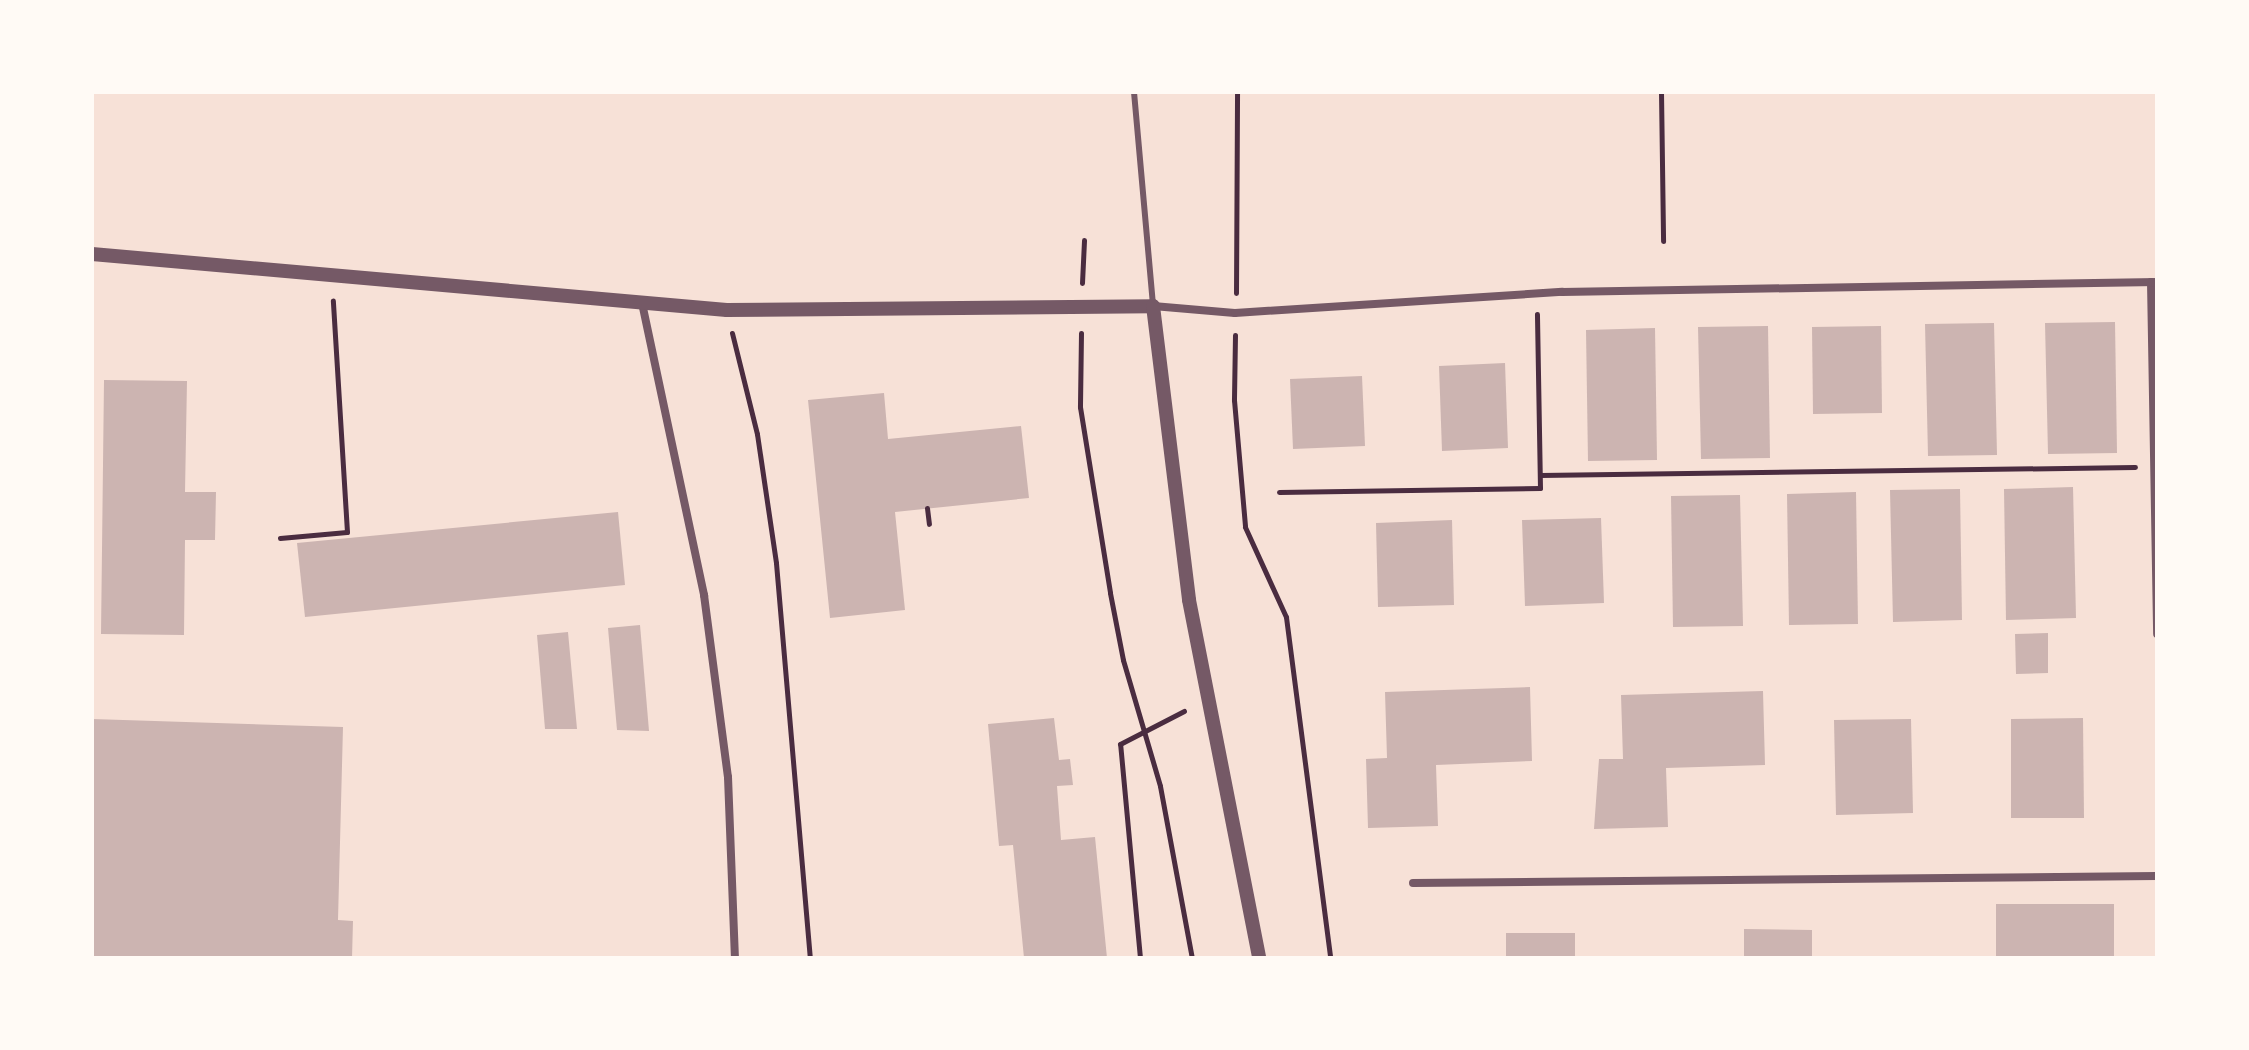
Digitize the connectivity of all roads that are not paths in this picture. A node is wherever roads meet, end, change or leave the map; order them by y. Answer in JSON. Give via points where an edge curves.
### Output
{"nodes":[{"id":1,"x":1134,"y":92,"type":"edge"},
{"id":2,"x":92,"y":254,"type":"edge"},
{"id":3,"x":2154,"y":282,"type":"edge"},
{"id":4,"x":642,"y":303,"type":"junction"},
{"id":5,"x":1153,"y":306,"type":"junction"},
{"id":6,"x":2157,"y":634,"type":"edge"},
{"id":7,"x":2157,"y":876,"type":"edge"},
{"id":8,"x":1413,"y":883,"type":"dead end"},
{"id":9,"x":735,"y":958,"type":"edge"},
{"id":10,"x":1259,"y":958,"type":"edge"}],
"edges":[{"from":1,"to":5,"type":"lane"},
{"from":2,"to":4,"type":"street"},
{"from":3,"to":5,"type":"street","via":[[1537,293],[1235,313]]},
{"from":3,"to":6,"type":"street"},
{"from":4,"to":5,"type":"street","via":[[727,310]]},
{"from":4,"to":9,"type":"street","via":[[704,595],[728,777]]},
{"from":5,"to":10,"type":"street","via":[[1189,600]]},
{"from":7,"to":8,"type":"street"}]}
